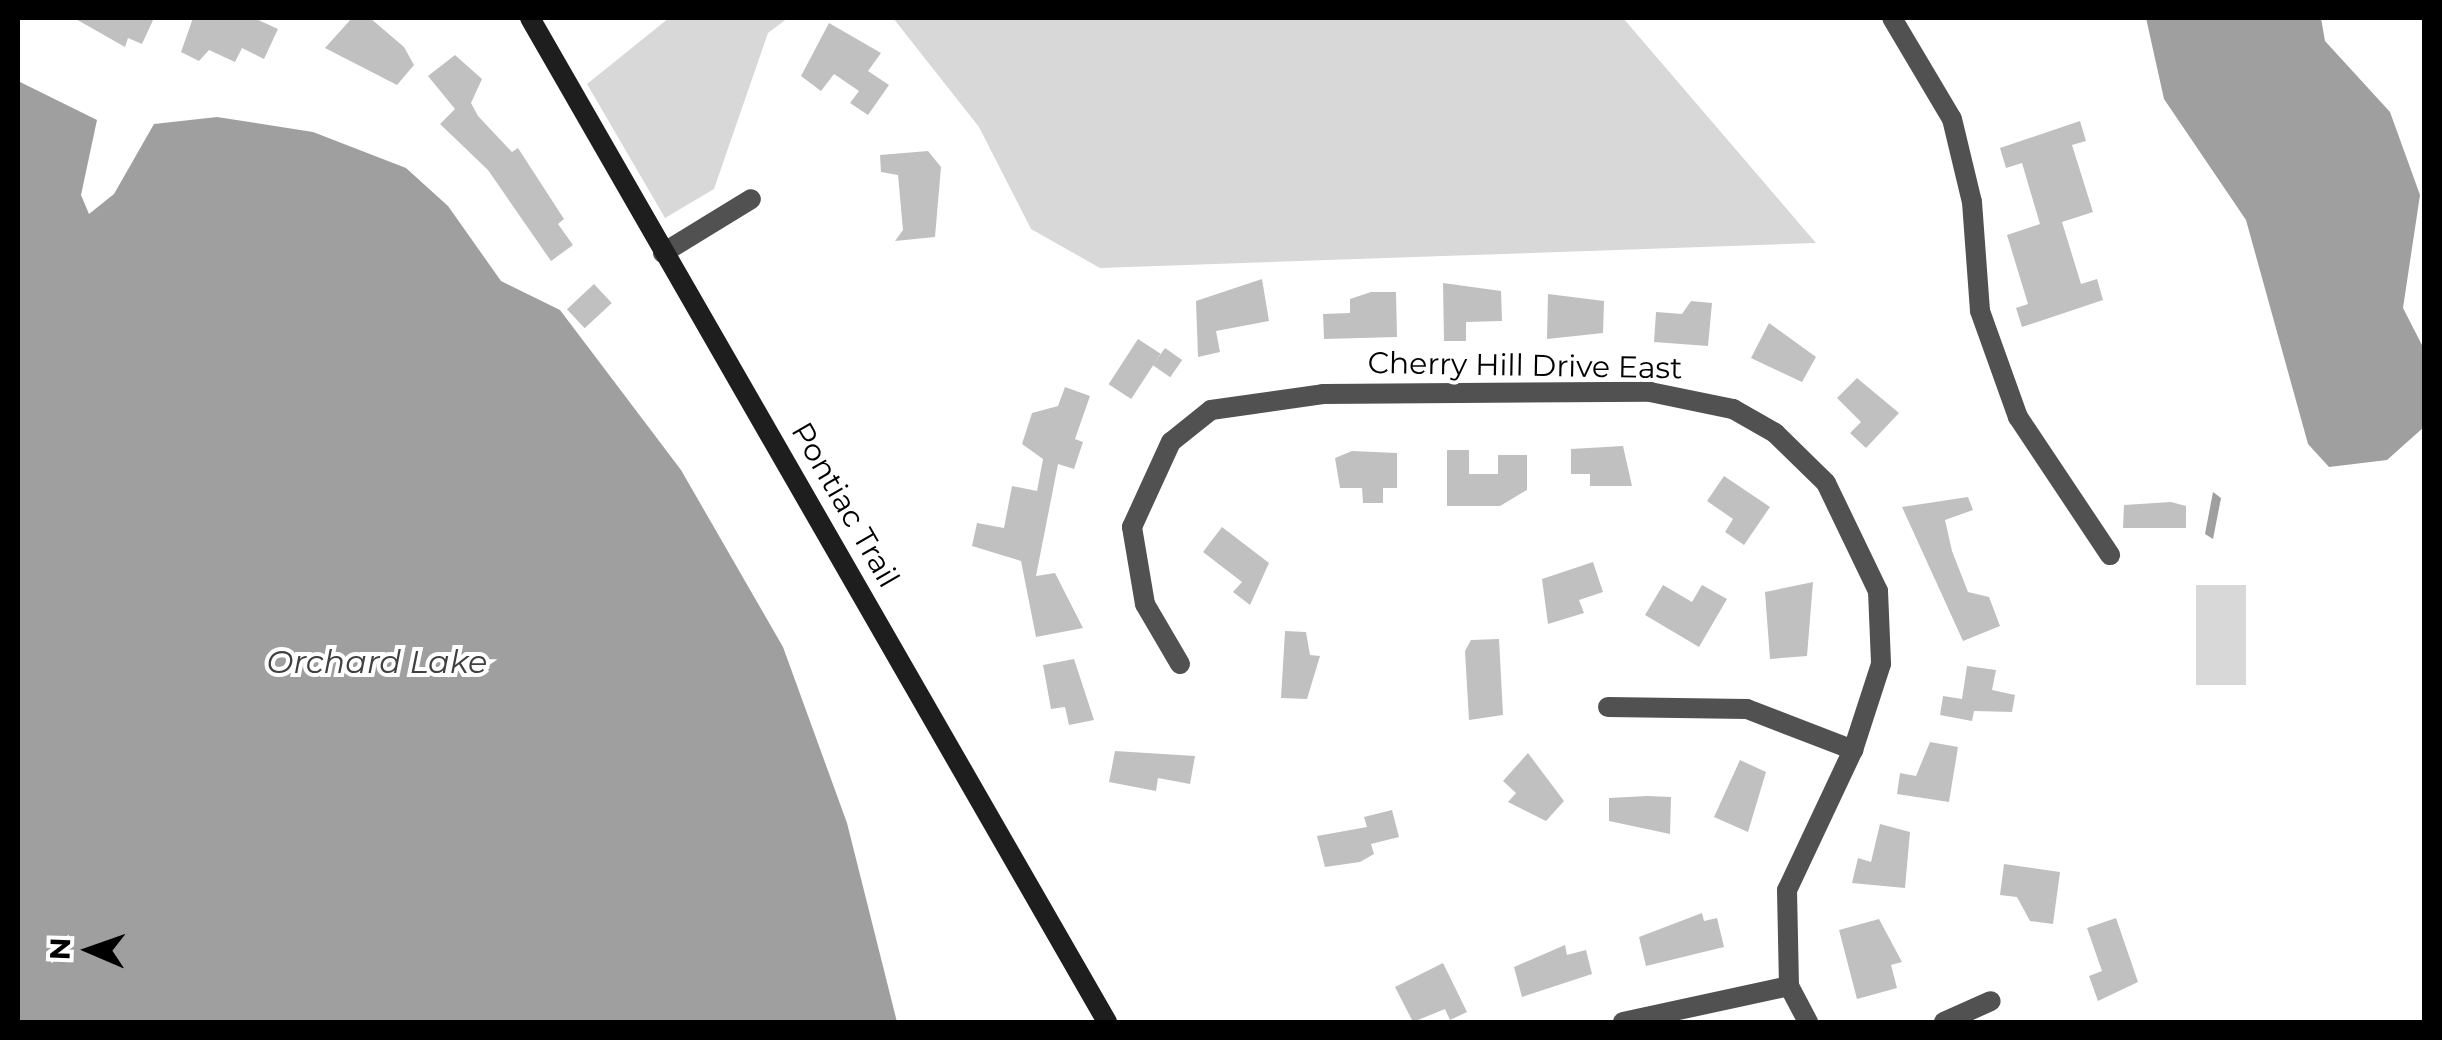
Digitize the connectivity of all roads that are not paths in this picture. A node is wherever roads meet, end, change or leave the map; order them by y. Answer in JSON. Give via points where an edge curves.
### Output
{"nodes":[{"id":1,"x":530,"y":18,"type":"edge"},
{"id":2,"x":1892,"y":18,"type":"edge"},
{"id":3,"x":751,"y":199,"type":"dead end"},
{"id":4,"x":663,"y":254,"type":"junction"},
{"id":5,"x":2110,"y":554,"type":"dead end"},
{"id":6,"x":1180,"y":664,"type":"dead end"},
{"id":7,"x":1608,"y":707,"type":"dead end"},
{"id":8,"x":1853,"y":750,"type":"junction"},
{"id":9,"x":1789,"y":986,"type":"junction"},
{"id":10,"x":1991,"y":1001,"type":"dead end"},
{"id":11,"x":1107,"y":1022,"type":"edge"},
{"id":12,"x":1623,"y":1022,"type":"edge"},
{"id":13,"x":1808,"y":1022,"type":"edge"},
{"id":14,"x":1944,"y":1022,"type":"edge"}],
"edges":[{"from":1,"to":4,"type":"main road","name":"Pontiac Trail"},
{"from":2,"to":5,"type":"street","via":[[1952,119],[1972,202],[1980,311],[2018,416]]},
{"from":3,"to":4,"type":"street"},
{"from":4,"to":11,"type":"main road","name":"Pontiac Trail"},
{"from":6,"to":8,"type":"street","name":"Cherry Hill Drive East","via":[[1145,604],[1132,527],[1172,442],[1211,410],[1323,394],[1688,395],[1775,433],[1826,483],[1862,546],[1878,591],[1882,664]]},
{"from":7,"to":8,"type":"street","via":[[1747,709]]},
{"from":8,"to":9,"type":"street","name":"Cherry Hill Drive East","via":[[1787,890]]},
{"from":9,"to":12,"type":"street"},
{"from":9,"to":13,"type":"street","name":"Cherry Hill Drive East"},
{"from":10,"to":14,"type":"street"}]}
